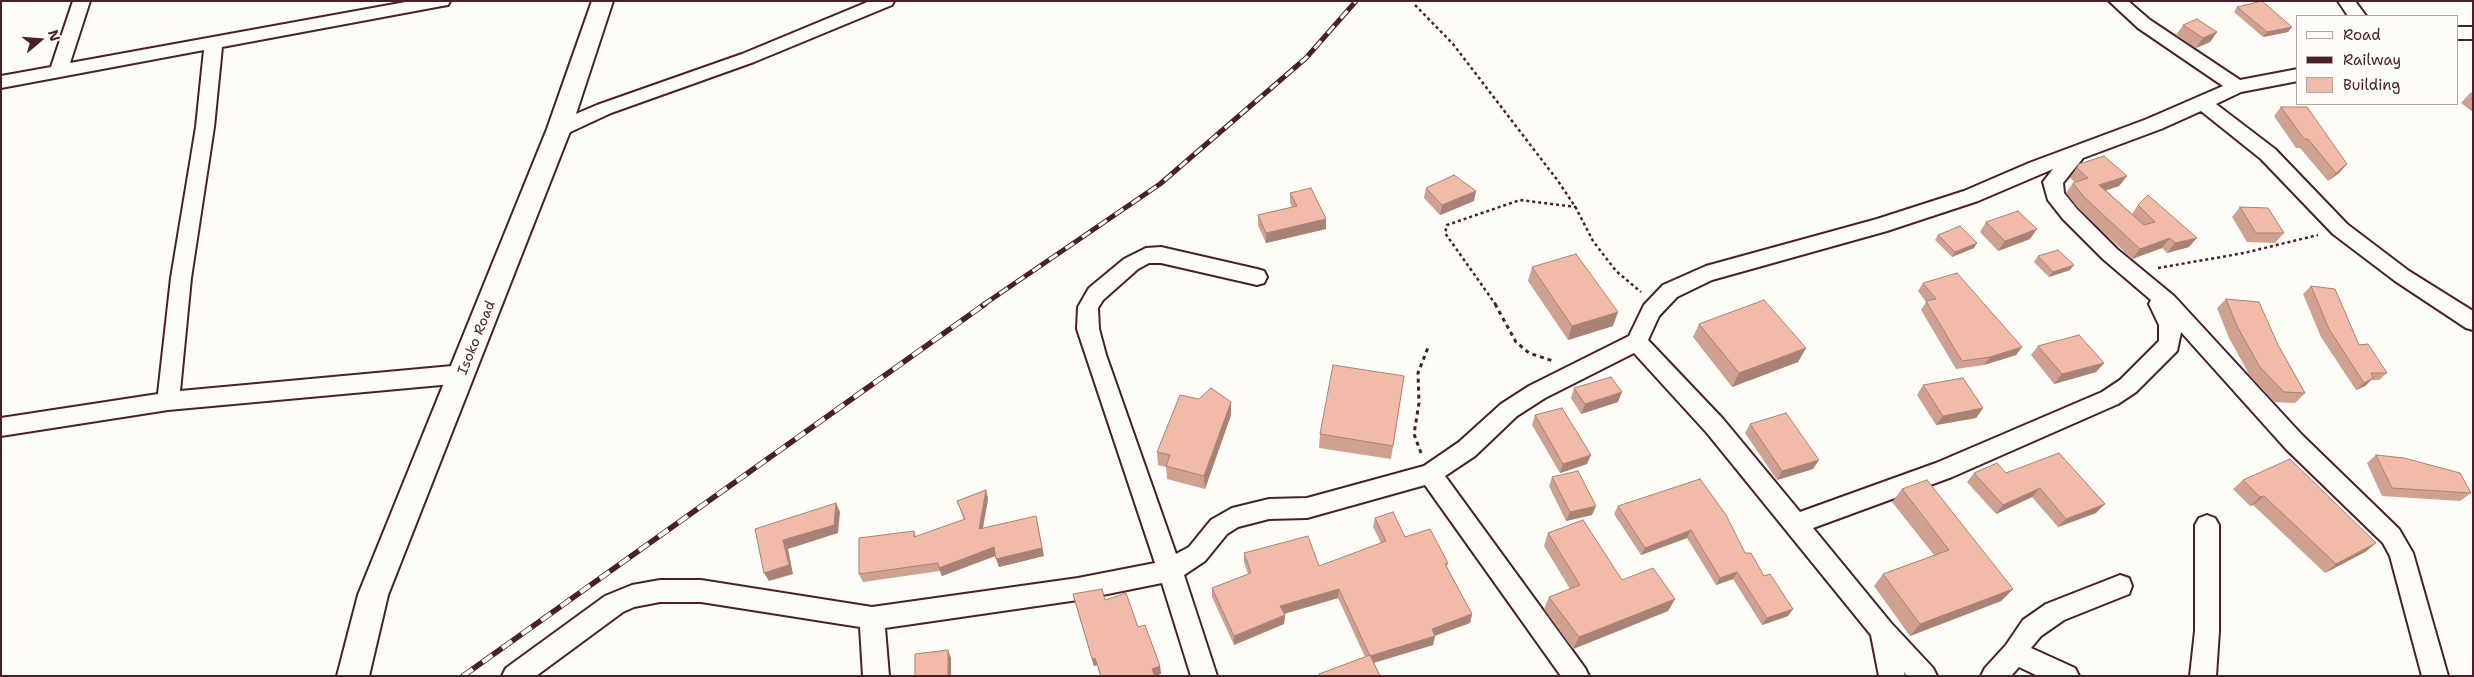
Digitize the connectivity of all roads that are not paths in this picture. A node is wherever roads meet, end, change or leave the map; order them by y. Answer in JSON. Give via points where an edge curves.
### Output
{"nodes":[{"id":1,"x":82,"y":1,"type":"edge"},
{"id":2,"x":374,"y":1,"type":"edge"},
{"id":3,"x":442,"y":1,"type":"edge"},
{"id":4,"x":603,"y":1,"type":"edge"},
{"id":5,"x":886,"y":1,"type":"edge"},
{"id":6,"x":2117,"y":1,"type":"edge"},
{"id":7,"x":2346,"y":1,"type":"edge"},
{"id":8,"x":402,"y":8,"type":"junction"},
{"id":9,"x":2357,"y":15,"type":"edge"},
{"id":10,"x":214,"y":43,"type":"junction"},
{"id":11,"x":59,"y":71,"type":"junction"},
{"id":12,"x":2296,"y":75,"type":"edge"},
{"id":13,"x":1,"y":82,"type":"edge"},
{"id":14,"x":2236,"y":86,"type":"junction"},
{"id":15,"x":2202,"y":102,"type":"junction"},
{"id":16,"x":559,"y":129,"type":"junction"},
{"id":17,"x":2076,"y":153,"type":"junction"},
{"id":18,"x":1257,"y":277,"type":"dead end"},
{"id":19,"x":2146,"y":286,"type":"junction"},
{"id":20,"x":2473,"y":322,"type":"edge"},
{"id":21,"x":1636,"y":342,"type":"junction"},
{"id":22,"x":463,"y":374,"type":"junction"},
{"id":23,"x":168,"y":401,"type":"junction"},
{"id":24,"x":1,"y":427,"type":"edge"},
{"id":25,"x":1430,"y":474,"type":"junction"},
{"id":26,"x":1796,"y":524,"type":"junction"},
{"id":27,"x":2206,"y":525,"type":"dead end"},
{"id":28,"x":1170,"y":571,"type":"junction"},
{"id":29,"x":2120,"y":586,"type":"dead end"},
{"id":30,"x":872,"y":618,"type":"junction"},
{"id":31,"x":1882,"y":630,"type":"junction"},
{"id":32,"x":2015,"y":653,"type":"junction"},
{"id":33,"x":526,"y":673,"type":"edge"},
{"id":34,"x":1196,"y":674,"type":"edge"},
{"id":35,"x":352,"y":676,"type":"edge"},
{"id":36,"x":876,"y":676,"type":"edge"},
{"id":37,"x":1576,"y":676,"type":"edge"},
{"id":38,"x":1892,"y":676,"type":"edge"},
{"id":39,"x":1924,"y":676,"type":"edge"},
{"id":40,"x":1994,"y":676,"type":"edge"},
{"id":41,"x":2066,"y":676,"type":"edge"},
{"id":42,"x":2203,"y":676,"type":"edge"},
{"id":43,"x":2434,"y":676,"type":"edge"}],
"edges":[{"from":1,"to":11,"type":"street"},
{"from":2,"to":8,"type":"street"},
{"from":3,"to":8,"type":"street"},
{"from":4,"to":16,"type":"street","name":"Isoko Road"},
{"from":5,"to":16,"type":"street","via":[[748,58],[604,108]]},
{"from":6,"to":14,"type":"street","via":[[2144,24]]},
{"from":7,"to":9,"type":"street"},
{"from":8,"to":10,"type":"street"},
{"from":10,"to":11,"type":"street"},
{"from":10,"to":23,"type":"street","via":[[205,126],[181,278]]},
{"from":11,"to":13,"type":"street"},
{"from":12,"to":14,"type":"street"},
{"from":14,"to":15,"type":"street"},
{"from":15,"to":17,"type":"street"},
{"from":15,"to":20,"type":"street","via":[[2268,154],[2340,229],[2402,276]]},
{"from":16,"to":22,"type":"street","name":"Isoko Road"},
{"from":17,"to":19,"type":"street","via":[[2053,182],[2055,195],[2089,235]]},
{"from":17,"to":21,"type":"street","via":[[1972,196],[1880,226],[1706,274],[1670,291],[1656,304],[1644,321]]},
{"from":18,"to":28,"type":"street","via":[[1161,254],[1146,256],[1107,284],[1088,307],[1088,329],[1094,354]]},
{"from":19,"to":26,"type":"street","via":[[2166,313],[2171,336],[2159,357],[2128,386],[2091,407],[1944,470]]},
{"from":19,"to":43,"type":"street","via":[[2166,302],[2294,442],[2391,536],[2401,553]]},
{"from":21,"to":25,"type":"street","via":[[1536,392],[1509,410],[1467,449]]},
{"from":21,"to":26,"type":"street","via":[[1715,426]]},
{"from":22,"to":23,"type":"street"},
{"from":22,"to":35,"type":"street","name":"Isoko Road","via":[[373,596]]},
{"from":23,"to":24,"type":"street"},
{"from":25,"to":28,"type":"street","via":[[1307,508],[1269,509],[1232,518],[1197,554]]},
{"from":25,"to":37,"type":"street"},
{"from":26,"to":31,"type":"street"},
{"from":27,"to":42,"type":"street","via":[[2207,631]]},
{"from":28,"to":30,"type":"street","via":[[1078,589]]},
{"from":28,"to":34,"type":"street"},
{"from":29,"to":32,"type":"street","via":[[2055,612],[2032,628]]},
{"from":30,"to":33,"type":"street","via":[[701,591],[660,591],[632,596],[614,604]]},
{"from":30,"to":36,"type":"street"},
{"from":31,"to":38,"type":"street"},
{"from":31,"to":39,"type":"street"},
{"from":32,"to":40,"type":"street"},
{"from":32,"to":41,"type":"street"}]}
